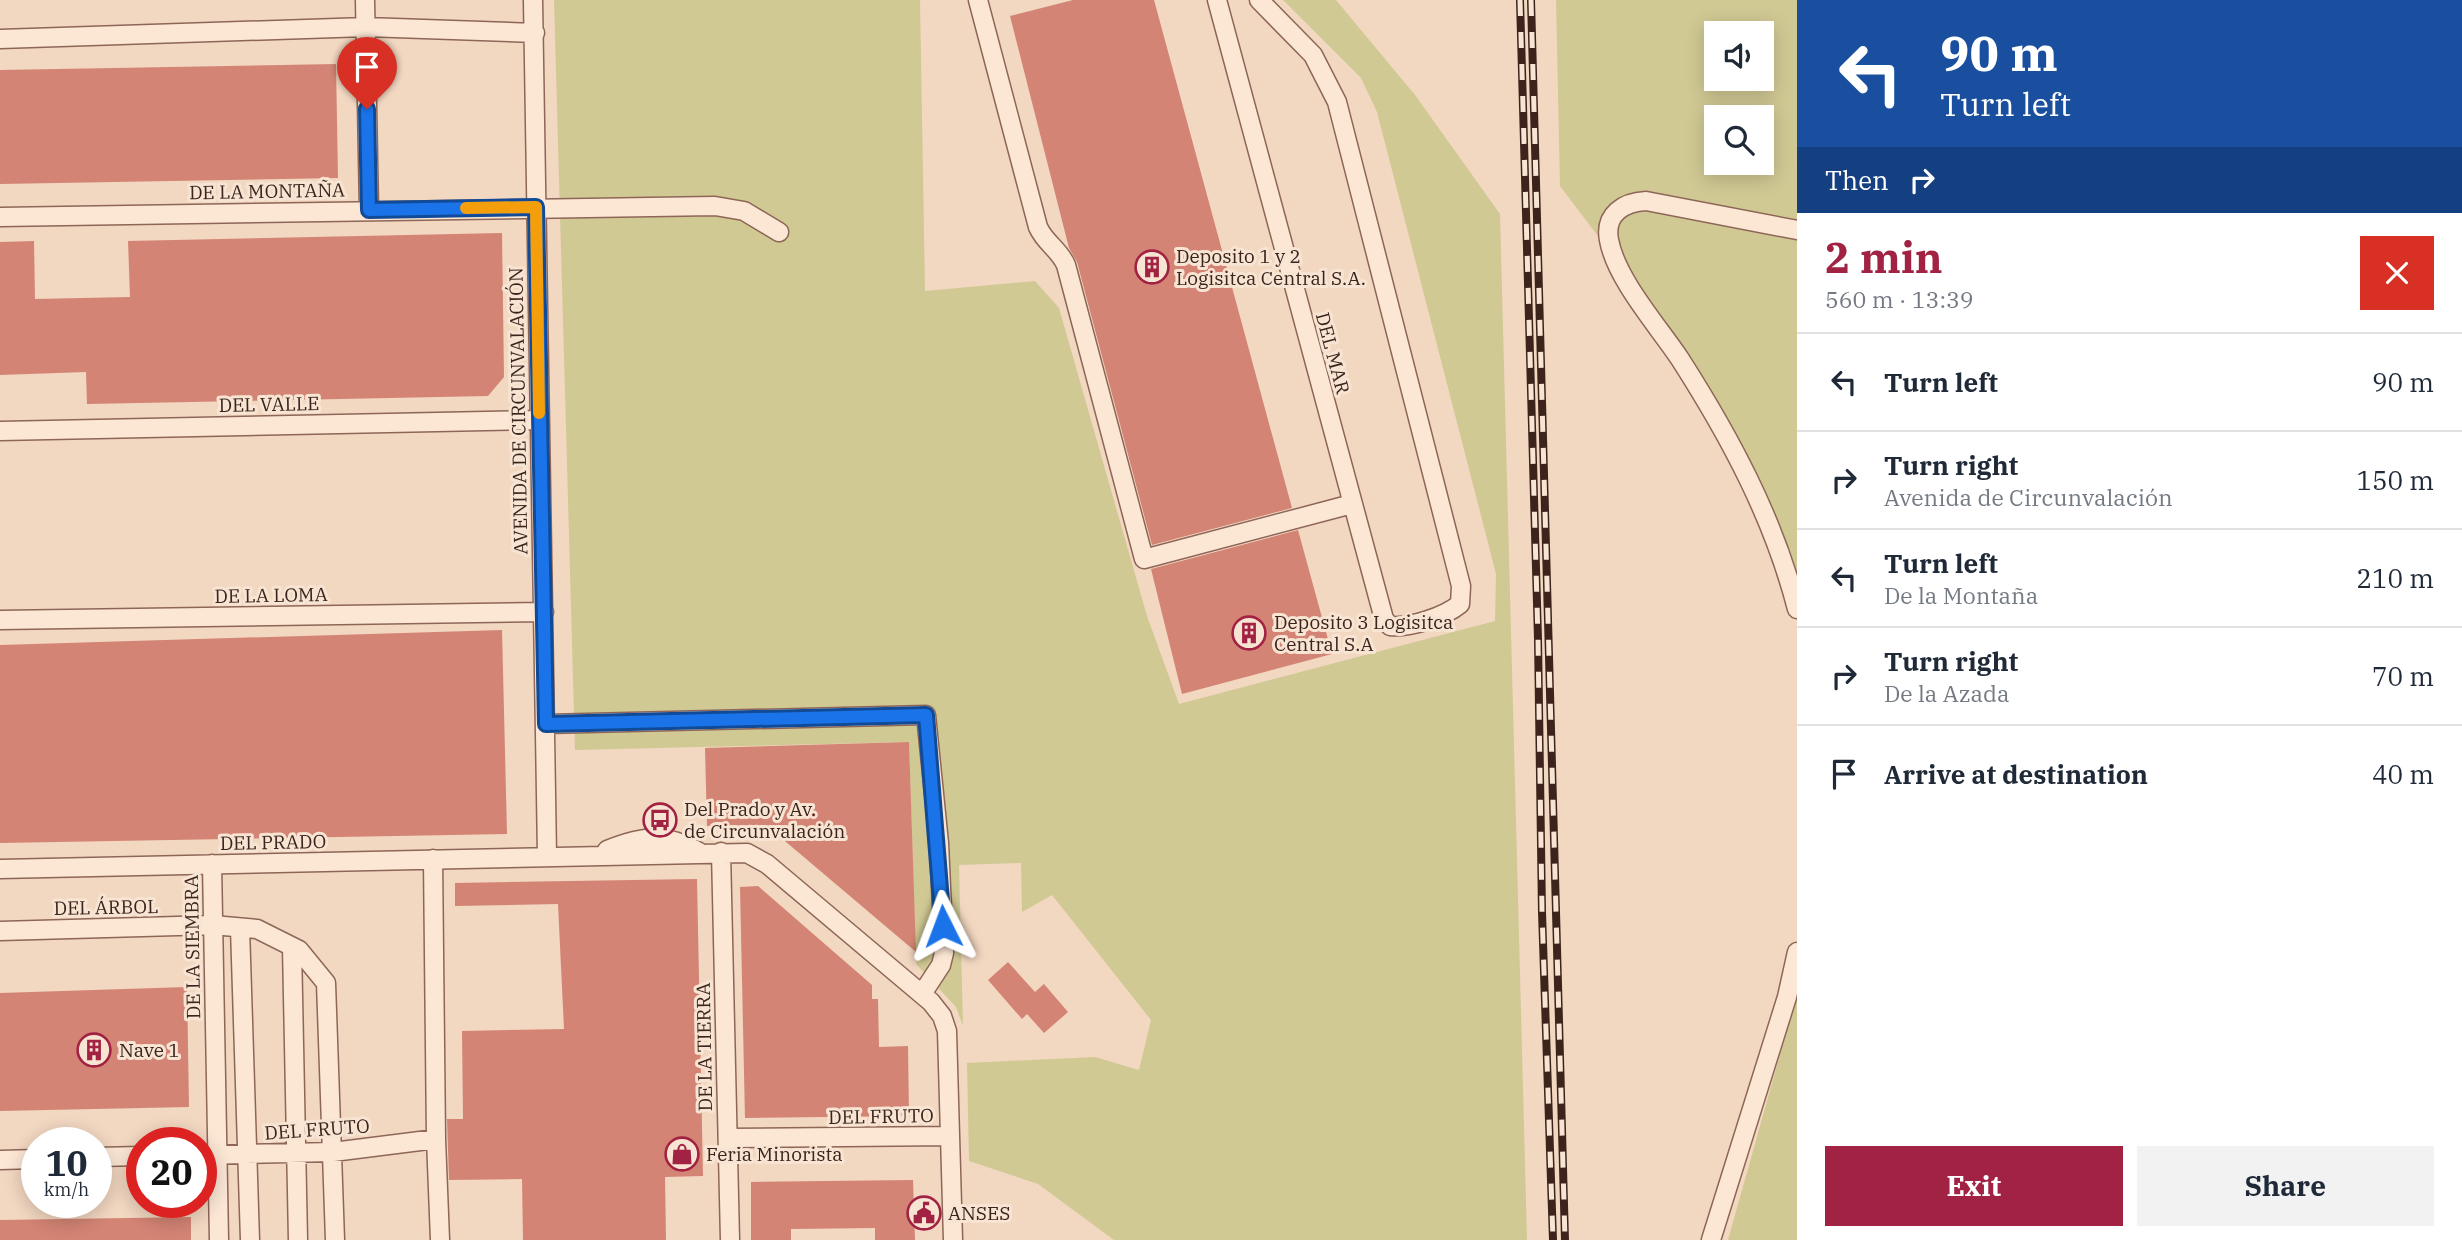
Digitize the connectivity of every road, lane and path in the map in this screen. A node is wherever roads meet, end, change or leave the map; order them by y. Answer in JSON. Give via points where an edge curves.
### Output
{"nodes":[{"id":1,"x":365,"y":0,"type":"edge"},
{"id":2,"x":533,"y":0,"type":"edge"},
{"id":3,"x":978,"y":0,"type":"edge"},
{"id":4,"x":1217,"y":0,"type":"edge"},
{"id":5,"x":1259,"y":0,"type":"edge"},
{"id":6,"x":366,"y":27,"type":"junction"},
{"id":7,"x":535,"y":33,"type":"junction"},
{"id":8,"x":0,"y":39,"type":"edge"},
{"id":9,"x":536,"y":207,"type":"junction"},
{"id":10,"x":369,"y":210,"type":"junction"},
{"id":11,"x":0,"y":217,"type":"edge"},
{"id":12,"x":1797,"y":230,"type":"edge"},
{"id":13,"x":779,"y":232,"type":"dead end"},
{"id":14,"x":539,"y":420,"type":"junction"},
{"id":15,"x":0,"y":431,"type":"edge"},
{"id":16,"x":1352,"y":504,"type":"junction"},
{"id":17,"x":1797,"y":609,"type":"edge"},
{"id":18,"x":544,"y":612,"type":"junction"},
{"id":19,"x":0,"y":620,"type":"edge"},
{"id":20,"x":546,"y":724,"type":"junction"},
{"id":21,"x":721,"y":852,"type":"junction"},
{"id":22,"x":547,"y":856,"type":"junction"},
{"id":23,"x":433,"y":859,"type":"junction"},
{"id":24,"x":212,"y":864,"type":"junction"},
{"id":25,"x":0,"y":869,"type":"edge"},
{"id":26,"x":213,"y":925,"type":"junction"},
{"id":27,"x":240,"y":928,"type":"junction"},
{"id":28,"x":0,"y":931,"type":"edge"},
{"id":29,"x":292,"y":947,"type":"junction"},
{"id":30,"x":1797,"y":952,"type":"edge"},
{"id":31,"x":922,"y":994,"type":"junction"},
{"id":32,"x":209,"y":1127,"type":"edge"},
{"id":33,"x":950,"y":1136,"type":"junction"},
{"id":34,"x":728,"y":1138,"type":"junction"},
{"id":35,"x":436,"y":1139,"type":"junction"},
{"id":36,"x":333,"y":1152,"type":"junction"},
{"id":37,"x":297,"y":1153,"type":"junction"},
{"id":38,"x":248,"y":1154,"type":"junction"},
{"id":39,"x":217,"y":1155,"type":"edge"},
{"id":40,"x":21,"y":1159,"type":"edge"},
{"id":41,"x":0,"y":1160,"type":"edge"},
{"id":42,"x":216,"y":1218,"type":"edge"},
{"id":43,"x":219,"y":1240,"type":"edge"},
{"id":44,"x":250,"y":1240,"type":"edge"},
{"id":45,"x":298,"y":1240,"type":"edge"},
{"id":46,"x":335,"y":1240,"type":"edge"},
{"id":47,"x":440,"y":1240,"type":"edge"},
{"id":48,"x":730,"y":1240,"type":"edge"},
{"id":49,"x":953,"y":1240,"type":"edge"},
{"id":50,"x":1711,"y":1240,"type":"edge"}],
"edges":[{"from":1,"to":6,"type":"street"},
{"from":2,"to":7,"type":"street","name":"AVENIDA DE CIRCUNVALACIÓN"},
{"from":3,"to":16,"type":"street","via":[[1038,227],[1066,265],[1144,559]]},
{"from":4,"to":16,"type":"street","name":"DEL MAR"},
{"from":5,"to":16,"type":"street","name":"DEL MAR","via":[[1313,55],[1337,102],[1461,586],[1460,604],[1450,611],[1390,626],[1384,619]]},
{"from":6,"to":7,"type":"street"},
{"from":6,"to":8,"type":"street"},
{"from":6,"to":10,"type":"street"},
{"from":7,"to":9,"type":"street","name":"AVENIDA DE CIRCUNVALACIÓN"},
{"from":9,"to":10,"type":"street","name":"DE LA MONTAÑA"},
{"from":9,"to":13,"type":"street","name":"DE LA MONTAÑA","via":[[715,206],[744,211]]},
{"from":9,"to":14,"type":"street","name":"AVENIDA DE CIRCUNVALACIÓN"},
{"from":10,"to":11,"type":"street","name":"DE LA MONTAÑA"},
{"from":12,"to":17,"type":"street","via":[[1646,201],[1624,205],[1609,225],[1609,241],[1625,279],[1681,360],[1744,468],[1767,515]]},
{"from":14,"to":15,"type":"street","name":"DEL VALLE"},
{"from":14,"to":18,"type":"street","name":"AVENIDA DE CIRCUNVALACIÓN"},
{"from":18,"to":19,"type":"street","name":"DE LA LOMA"},
{"from":18,"to":20,"type":"street","name":"AVENIDA DE CIRCUNVALACIÓN"},
{"from":20,"to":22,"type":"street","name":"AVENIDA DE CIRCUNVALACIÓN"},
{"from":20,"to":31,"type":"street","via":[[926,715],[944,953]]},
{"from":21,"to":22,"type":"street"},
{"from":21,"to":31,"type":"street","via":[[747,853],[767,864]]},
{"from":21,"to":34,"type":"street","name":"DE LA TIERRA"},
{"from":22,"to":23,"type":"street","name":"DEL PRADO"},
{"from":23,"to":24,"type":"street","name":"DEL PRADO"},
{"from":23,"to":35,"type":"street"},
{"from":24,"to":25,"type":"street","name":"DEL PRADO"},
{"from":24,"to":26,"type":"street","name":"DE LA SIEMBRA"},
{"from":26,"to":27,"type":"street","name":"DEL ÁRBOL"},
{"from":26,"to":28,"type":"street","name":"DEL ÁRBOL"},
{"from":26,"to":32,"type":"street","name":"DE LA SIEMBRA"},
{"from":27,"to":29,"type":"street","name":"DEL ÁRBOL","via":[[257,929]]},
{"from":27,"to":38,"type":"street"},
{"from":29,"to":36,"type":"street","name":"DEL ÁRBOL","via":[[326,983]]},
{"from":29,"to":37,"type":"street"},
{"from":30,"to":50,"type":"street"},
{"from":31,"to":33,"type":"street","via":[[942,1016],[947,1031]]},
{"from":33,"to":34,"type":"street","name":"DEL FRUTO"},
{"from":33,"to":49,"type":"street"},
{"from":34,"to":48,"type":"street","name":"DE LA TIERRA"},
{"from":35,"to":36,"type":"street","name":"DEL FRUTO"},
{"from":35,"to":47,"type":"street"},
{"from":36,"to":37,"type":"street","name":"DEL FRUTO"},
{"from":36,"to":46,"type":"street","name":"DEL ÁRBOL"},
{"from":37,"to":38,"type":"street","name":"DEL FRUTO"},
{"from":37,"to":45,"type":"street"},
{"from":38,"to":39,"type":"street","name":"DEL FRUTO"},
{"from":38,"to":44,"type":"street"},
{"from":40,"to":41,"type":"street"},
{"from":42,"to":43,"type":"street","name":"DE LA SIEMBRA"}]}
